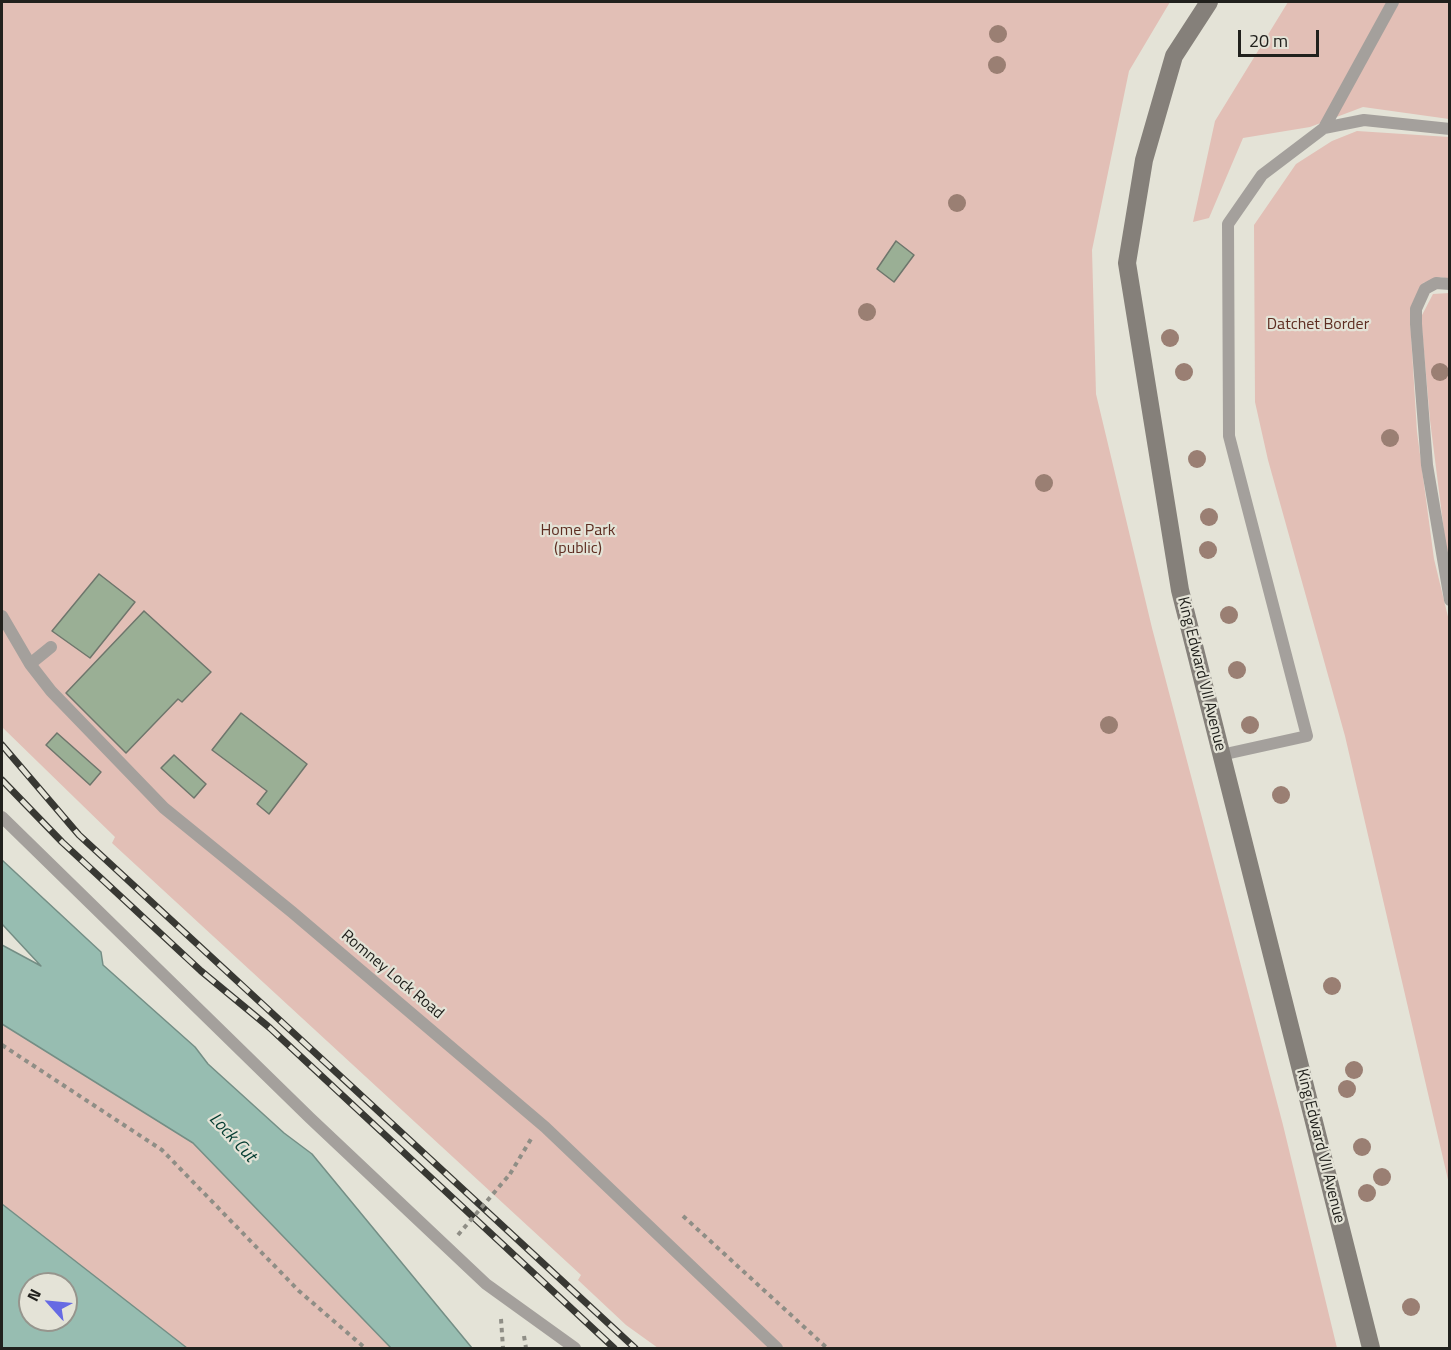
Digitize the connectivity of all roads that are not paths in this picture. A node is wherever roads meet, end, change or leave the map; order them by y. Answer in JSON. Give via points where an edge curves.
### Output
{"nodes":[{"id":1,"x":1209,"y":2,"type":"edge"},
{"id":2,"x":1393,"y":2,"type":"edge"},
{"id":3,"x":1324,"y":128,"type":"junction"},
{"id":4,"x":1449,"y":129,"type":"edge"},
{"id":5,"x":1449,"y":284,"type":"edge"},
{"id":6,"x":1449,"y":600,"type":"edge"},
{"id":7,"x":2,"y":615,"type":"edge"},
{"id":8,"x":51,"y":647,"type":"dead end"},
{"id":9,"x":30,"y":664,"type":"junction"},
{"id":10,"x":1221,"y":755,"type":"junction"},
{"id":11,"x":2,"y":818,"type":"edge"},
{"id":12,"x":575,"y":1348,"type":"edge"},
{"id":13,"x":777,"y":1348,"type":"edge"},
{"id":14,"x":1371,"y":1348,"type":"edge"}],
"edges":[{"from":1,"to":10,"type":"main road","name":"King Edward VII Avenue","via":[[1174,56],[1144,160],[1127,263],[1180,590]]},
{"from":2,"to":3,"type":"lane"},
{"from":3,"to":4,"type":"lane","via":[[1364,120]]},
{"from":3,"to":10,"type":"lane","via":[[1262,175],[1228,224],[1229,436],[1307,736]]},
{"from":5,"to":6,"type":"lane","via":[[1436,283],[1425,289],[1416,309],[1426,465]]},
{"from":7,"to":9,"type":"lane","name":"Romney Lock Road"},
{"from":8,"to":9,"type":"lane"},
{"from":9,"to":13,"type":"lane","name":"Romney Lock Road","via":[[164,808],[545,1127]]},
{"from":10,"to":14,"type":"main road","name":"King Edward VII Avenue"},
{"from":11,"to":12,"type":"lane","via":[[486,1284]]}]}
